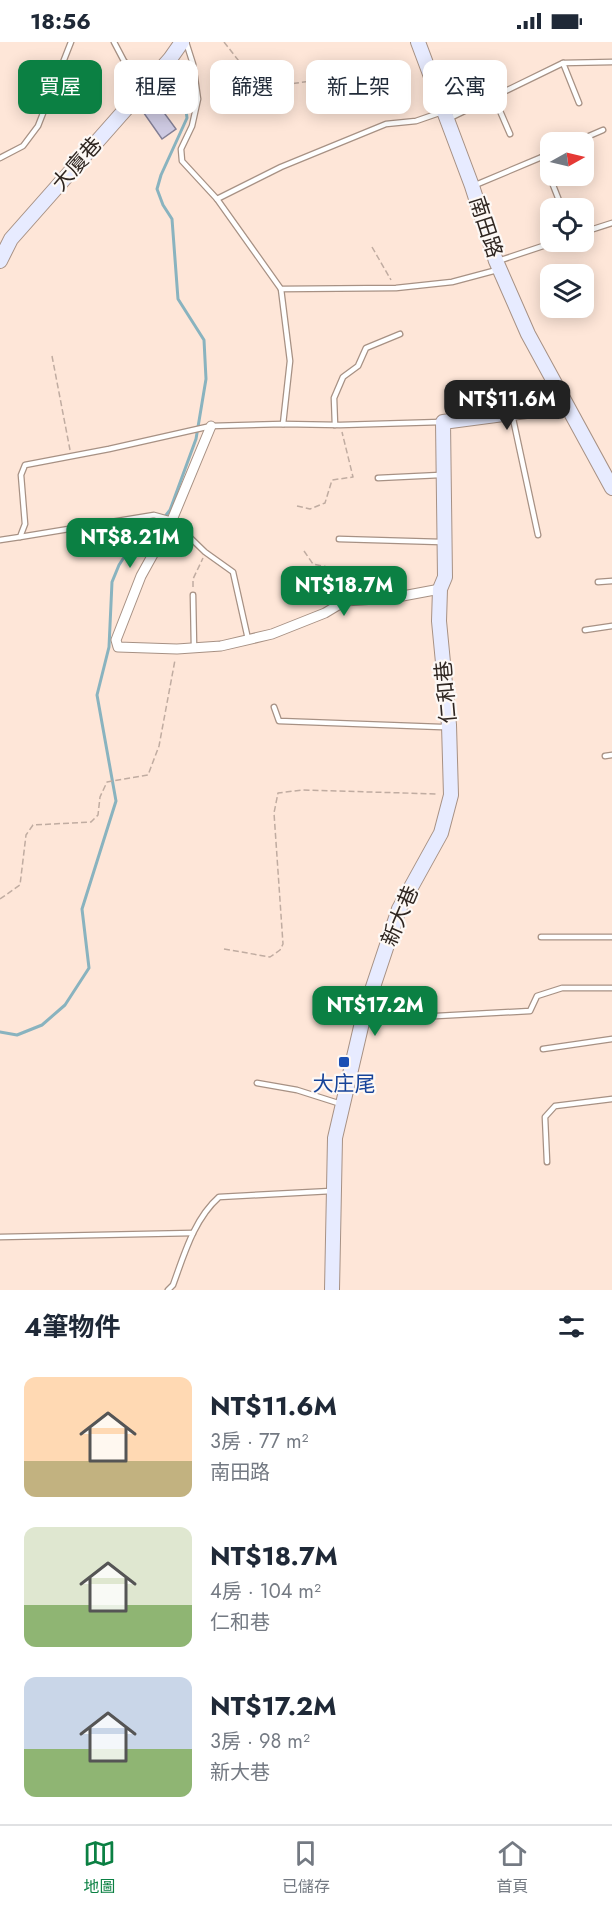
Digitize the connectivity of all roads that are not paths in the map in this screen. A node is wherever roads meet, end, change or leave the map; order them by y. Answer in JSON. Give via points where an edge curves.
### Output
{"nodes":[{"id":1,"x":71,"y":42,"type":"edge"},
{"id":2,"x":114,"y":42,"type":"edge"},
{"id":3,"x":418,"y":42,"type":"edge"},
{"id":4,"x":179,"y":48,"type":"edge"},
{"id":5,"x":123,"y":60,"type":"edge"},
{"id":6,"x":168,"y":60,"type":"edge"},
{"id":7,"x":612,"y":62,"type":"edge"},
{"id":8,"x":563,"y":63,"type":"junction"},
{"id":9,"x":507,"y":91,"type":"edge"},
{"id":10,"x":579,"y":103,"type":"dead end"},
{"id":11,"x":121,"y":114,"type":"edge"},
{"id":12,"x":501,"y":114,"type":"edge"},
{"id":13,"x":447,"y":115,"type":"junction"},
{"id":14,"x":603,"y":130,"type":"dead end"},
{"id":15,"x":510,"y":134,"type":"dead end"},
{"id":16,"x":594,"y":134,"type":"edge"},
{"id":17,"x":0,"y":158,"type":"edge"},
{"id":18,"x":540,"y":158,"type":"edge"},
{"id":19,"x":472,"y":186,"type":"junction"},
{"id":20,"x":217,"y":199,"type":"junction"},
{"id":21,"x":612,"y":223,"type":"edge"},
{"id":22,"x":594,"y":229,"type":"edge"},
{"id":23,"x":540,"y":248,"type":"edge"},
{"id":24,"x":0,"y":261,"type":"edge"},
{"id":25,"x":498,"y":265,"type":"junction"},
{"id":26,"x":281,"y":290,"type":"junction"},
{"id":27,"x":400,"y":334,"type":"dead end"},
{"id":28,"x":566,"y":405,"type":"junction"},
{"id":29,"x":512,"y":414,"type":"junction"},
{"id":30,"x":443,"y":422,"type":"junction"},
{"id":31,"x":283,"y":424,"type":"junction"},
{"id":32,"x":338,"y":425,"type":"junction"},
{"id":33,"x":206,"y":427,"type":"junction"},
{"id":34,"x":443,"y":475,"type":"junction"},
{"id":35,"x":378,"y":478,"type":"dead end"},
{"id":36,"x":610,"y":479,"type":"edge"},
{"id":37,"x":170,"y":519,"type":"junction"},
{"id":38,"x":538,"y":535,"type":"dead end"},
{"id":39,"x":20,"y":537,"type":"junction"},
{"id":40,"x":339,"y":539,"type":"dead end"},
{"id":41,"x":0,"y":540,"type":"edge"},
{"id":42,"x":444,"y":542,"type":"junction"},
{"id":43,"x":612,"y":581,"type":"edge"},
{"id":44,"x":598,"y":582,"type":"dead end"},
{"id":45,"x":440,"y":589,"type":"junction"},
{"id":46,"x":193,"y":596,"type":"road end"},
{"id":47,"x":612,"y":626,"type":"edge"},
{"id":48,"x":585,"y":630,"type":"dead end"},
{"id":49,"x":248,"y":640,"type":"junction"},
{"id":50,"x":194,"y":648,"type":"junction"},
{"id":51,"x":274,"y":707,"type":"dead end"},
{"id":52,"x":449,"y":725,"type":"junction"},
{"id":53,"x":612,"y":755,"type":"edge"},
{"id":54,"x":605,"y":756,"type":"dead end"},
{"id":55,"x":451,"y":795,"type":"joint"},
{"id":56,"x":540,"y":937,"type":"dead end"},
{"id":57,"x":612,"y":937,"type":"edge"},
{"id":58,"x":612,"y":988,"type":"edge"},
{"id":59,"x":364,"y":1014,"type":"junction"},
{"id":60,"x":612,"y":1038,"type":"edge"},
{"id":61,"x":543,"y":1048,"type":"dead end"},
{"id":62,"x":257,"y":1083,"type":"dead end"},
{"id":63,"x":612,"y":1099,"type":"edge"},
{"id":64,"x":344,"y":1105,"type":"junction"},
{"id":65,"x":547,"y":1162,"type":"dead end"},
{"id":66,"x":335,"y":1191,"type":"junction"},
{"id":67,"x":193,"y":1233,"type":"junction"},
{"id":68,"x":0,"y":1237,"type":"edge"},
{"id":69,"x":168,"y":1290,"type":"edge"},
{"id":70,"x":332,"y":1290,"type":"edge"}],
"edges":[{"from":1,"to":17,"type":"lane","via":[[38,126],[23,146]]},
{"from":2,"to":5,"type":"lane"},
{"from":3,"to":13,"type":"street","name":"南田路"},
{"from":4,"to":6,"type":"street","name":"大廈巷"},
{"from":4,"to":20,"type":"lane","via":[[193,64],[198,99],[192,126],[181,149],[182,161]]},
{"from":7,"to":8,"type":"lane"},
{"from":8,"to":9,"type":"lane"},
{"from":8,"to":10,"type":"lane"},
{"from":11,"to":24,"type":"street","name":"大廈巷","via":[[11,239]]},
{"from":12,"to":15,"type":"lane"},
{"from":13,"to":19,"type":"street","name":"南田路"},
{"from":13,"to":20,"type":"lane","via":[[386,124],[281,167]]},
{"from":14,"to":16,"type":"lane"},
{"from":18,"to":19,"type":"lane"},
{"from":19,"to":25,"type":"street","name":"南田路"},
{"from":20,"to":26,"type":"lane"},
{"from":21,"to":22,"type":"lane"},
{"from":23,"to":25,"type":"lane"},
{"from":25,"to":26,"type":"lane","via":[[452,282],[396,288]]},
{"from":25,"to":28,"type":"street","name":"南田路","via":[[528,334]]},
{"from":26,"to":31,"type":"lane","via":[[290,361]]},
{"from":27,"to":32,"type":"lane","via":[[366,348],[358,366],[343,377],[334,398]]},
{"from":28,"to":29,"type":"street"},
{"from":28,"to":36,"type":"street","name":"南田路"},
{"from":29,"to":30,"type":"street"},
{"from":29,"to":38,"type":"lane"},
{"from":30,"to":32,"type":"lane"},
{"from":30,"to":34,"type":"street","name":"仁和巷"},
{"from":31,"to":32,"type":"lane"},
{"from":31,"to":33,"type":"lane"},
{"from":33,"to":37,"type":"street"},
{"from":33,"to":39,"type":"lane","via":[[25,465],[21,475],[25,524]]},
{"from":34,"to":35,"type":"lane"},
{"from":34,"to":42,"type":"street","name":"仁和巷"},
{"from":37,"to":39,"type":"lane","via":[[154,515]]},
{"from":37,"to":49,"type":"lane","via":[[233,572]]},
{"from":37,"to":50,"type":"street","via":[[141,576],[116,640],[118,647]]},
{"from":39,"to":41,"type":"lane"},
{"from":40,"to":42,"type":"lane"},
{"from":42,"to":45,"type":"street","name":"仁和巷","via":[[445,577]]},
{"from":43,"to":44,"type":"lane"},
{"from":45,"to":49,"type":"street","via":[[345,601],[325,613]]},
{"from":45,"to":52,"type":"street","name":"仁和巷","via":[[439,621]]},
{"from":46,"to":50,"type":"lane"},
{"from":47,"to":48,"type":"lane"},
{"from":49,"to":50,"type":"street"},
{"from":51,"to":52,"type":"lane","via":[[279,720]]},
{"from":52,"to":55,"type":"street","name":"仁和巷"},
{"from":53,"to":54,"type":"lane"},
{"from":55,"to":59,"type":"street","name":"新大巷","via":[[441,833],[399,909]]},
{"from":56,"to":57,"type":"lane"},
{"from":58,"to":59,"type":"lane","via":[[562,988],[537,996],[530,1011],[418,1017]]},
{"from":59,"to":64,"type":"street","name":"新大巷"},
{"from":60,"to":61,"type":"lane"},
{"from":62,"to":64,"type":"lane","via":[[297,1090]]},
{"from":63,"to":65,"type":"lane","via":[[555,1106],[545,1117]]},
{"from":64,"to":66,"type":"street","name":"新大巷","via":[[335,1138]]},
{"from":66,"to":67,"type":"lane","via":[[219,1197]]},
{"from":66,"to":70,"type":"street","name":"新大巷"},
{"from":67,"to":68,"type":"lane"},
{"from":67,"to":69,"type":"lane"}]}
